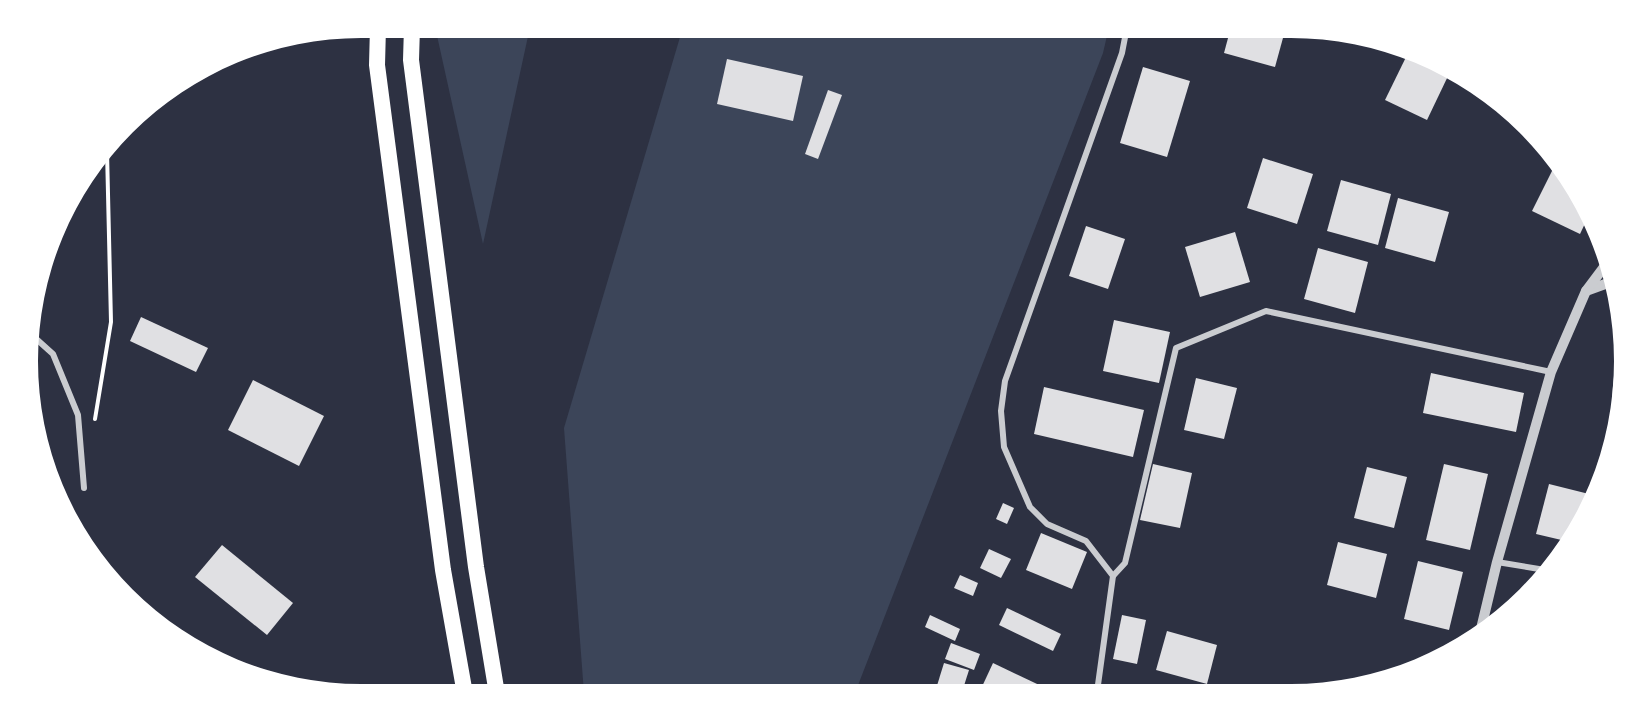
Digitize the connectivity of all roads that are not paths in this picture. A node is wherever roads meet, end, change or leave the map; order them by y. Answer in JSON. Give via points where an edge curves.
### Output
{"nodes":[{"id":1,"x":378,"y":37,"type":"edge"},
{"id":2,"x":412,"y":37,"type":"edge"},
{"id":3,"x":1125,"y":37,"type":"edge"},
{"id":4,"x":1600,"y":272,"type":"edge"},
{"id":5,"x":1604,"y":284,"type":"edge"},
{"id":6,"x":1586,"y":291,"type":"junction"},
{"id":7,"x":38,"y":340,"type":"edge"},
{"id":8,"x":1551,"y":372,"type":"junction"},
{"id":9,"x":84,"y":488,"type":"dead end"},
{"id":10,"x":1497,"y":562,"type":"junction"},
{"id":11,"x":1537,"y":569,"type":"edge"},
{"id":12,"x":1113,"y":576,"type":"junction"},
{"id":13,"x":1483,"y":620,"type":"edge"},
{"id":14,"x":463,"y":684,"type":"edge"},
{"id":15,"x":495,"y":684,"type":"edge"},
{"id":16,"x":1098,"y":684,"type":"edge"}],
"edges":[{"from":1,"to":14,"type":"highway","via":[[378,77],[442,558]]},
{"from":2,"to":15,"type":"highway","via":[[412,72],[476,567]]},
{"from":3,"to":12,"type":"street","via":[[1005,381],[1001,411],[1004,447],[1030,507],[1047,524],[1086,541]]},
{"from":4,"to":6,"type":"street"},
{"from":5,"to":6,"type":"street"},
{"from":6,"to":8,"type":"street"},
{"from":7,"to":9,"type":"street","via":[[54,354],[78,415]]},
{"from":8,"to":10,"type":"street"},
{"from":8,"to":12,"type":"street","via":[[1266,311],[1176,348],[1125,564]]},
{"from":10,"to":11,"type":"street"},
{"from":10,"to":13,"type":"street"},
{"from":12,"to":16,"type":"street"}]}
